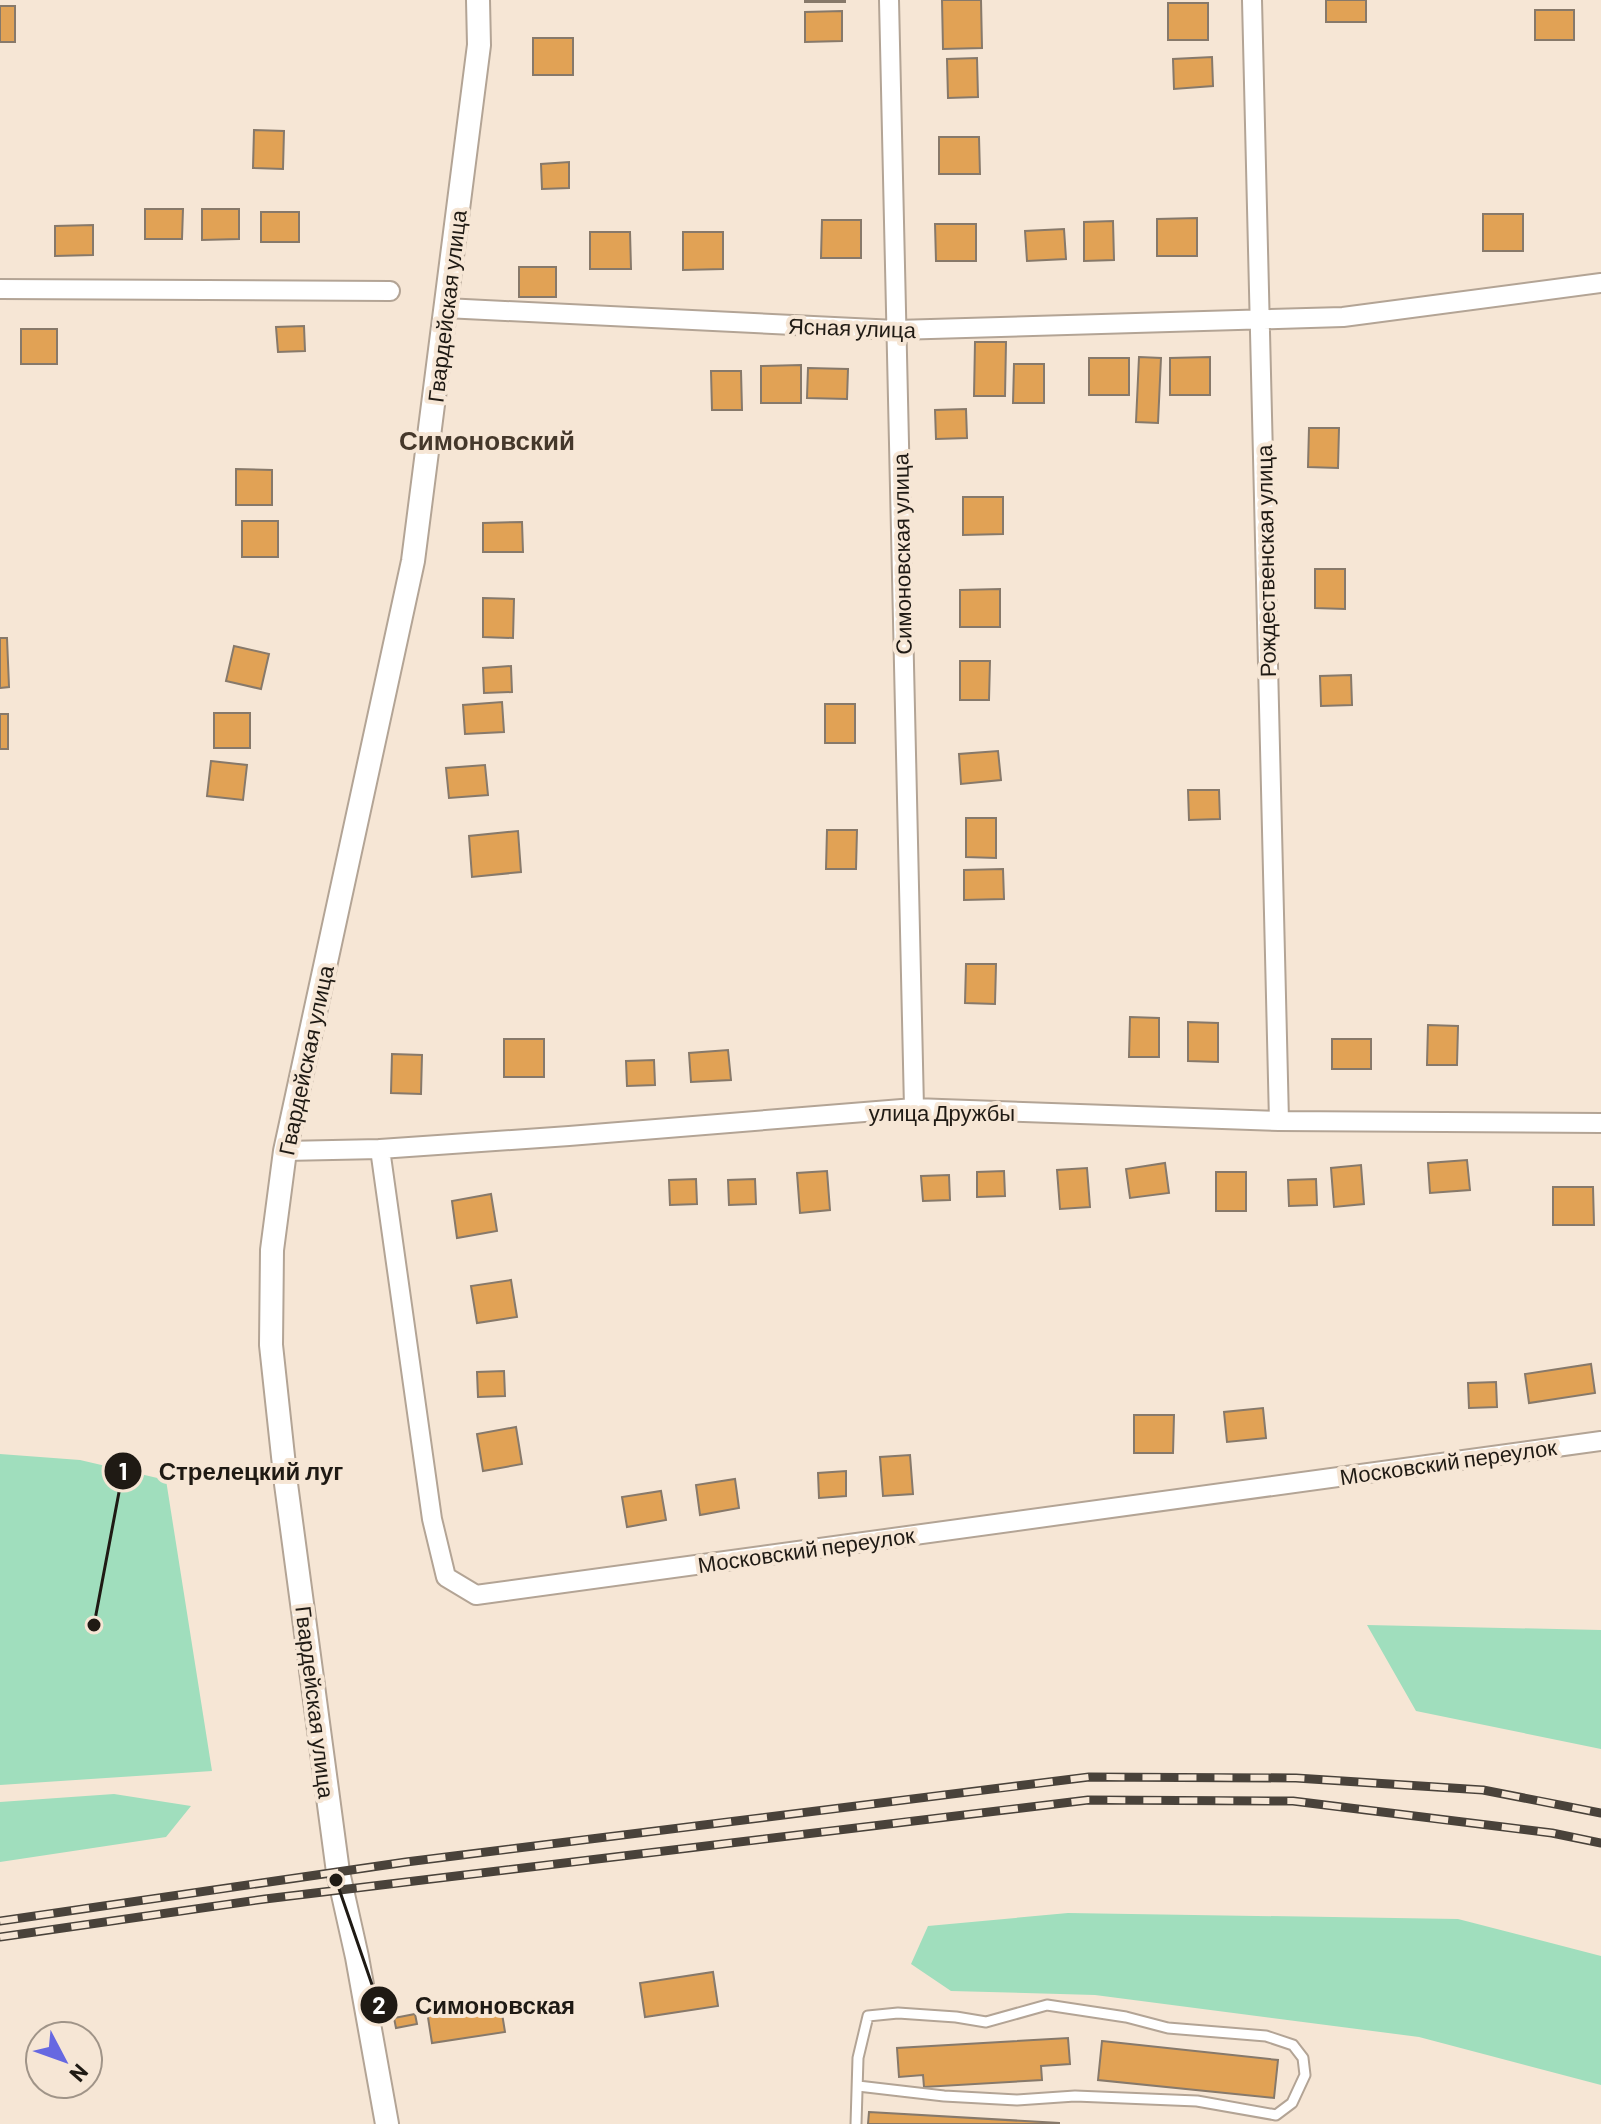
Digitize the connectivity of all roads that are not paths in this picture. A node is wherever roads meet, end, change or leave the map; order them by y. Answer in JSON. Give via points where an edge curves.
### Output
{"nodes":[{"id":1,"x":478,"y":0,"type":"edge"},
{"id":2,"x":889,"y":0,"type":"edge"},
{"id":3,"x":1252,"y":0,"type":"edge"},
{"id":4,"x":1601,"y":283,"type":"edge"},
{"id":5,"x":0,"y":289,"type":"edge"},
{"id":6,"x":390,"y":291,"type":"dead end"},
{"id":7,"x":445,"y":308,"type":"junction"},
{"id":8,"x":1260,"y":321,"type":"junction"},
{"id":9,"x":896,"y":330,"type":"junction"},
{"id":10,"x":914,"y":1108,"type":"junction"},
{"id":11,"x":1279,"y":1121,"type":"junction"},
{"id":12,"x":1601,"y":1123,"type":"edge"},
{"id":13,"x":380,"y":1149,"type":"junction"},
{"id":14,"x":285,"y":1151,"type":"junction"},
{"id":15,"x":1601,"y":1441,"type":"edge"},
{"id":16,"x":858,"y":2086,"type":"junction"},
{"id":17,"x":387,"y":2124,"type":"edge"},
{"id":18,"x":856,"y":2124,"type":"edge"}],
"edges":[{"from":1,"to":7,"type":"street","name":"Гвардейская улица","via":[[479,45]]},
{"from":2,"to":9,"type":"street","name":"Симоновская улица"},
{"from":3,"to":8,"type":"street","name":"Рождественская улица"},
{"from":4,"to":8,"type":"street","name":"Ясная улица","via":[[1343,317]]},
{"from":5,"to":6,"type":"street"},
{"from":7,"to":9,"type":"street","name":"Ясная улица"},
{"from":7,"to":14,"type":"street","name":"Гвардейская улица","via":[[413,561]]},
{"from":8,"to":9,"type":"street","name":"Ясная улица"},
{"from":8,"to":11,"type":"street","name":"Рождественская улица"},
{"from":9,"to":10,"type":"street","name":"Симоновская улица"},
{"from":10,"to":11,"type":"street","name":"улица Дружбы"},
{"from":10,"to":13,"type":"street","name":"улица Дружбы"},
{"from":11,"to":12,"type":"street","name":"улица Дружбы"},
{"from":13,"to":14,"type":"street","name":"улица Дружбы"},
{"from":13,"to":15,"type":"street","name":"Московский переулок","via":[[432,1519],[446,1577],[476,1595]]},
{"from":14,"to":17,"type":"street","name":"Гвардейская улица","via":[[272,1250],[271,1345],[338,1872]]},
{"from":16,"to":16,"type":"lane","via":[[1017,2100],[1075,2096],[1197,2101],[1276,2115],[1292,2103],[1305,2075],[1303,2058],[1293,2045],[1266,2036],[1168,2028],[1047,2005],[986,2022],[898,2013],[868,2016]]},
{"from":16,"to":18,"type":"lane"}]}
